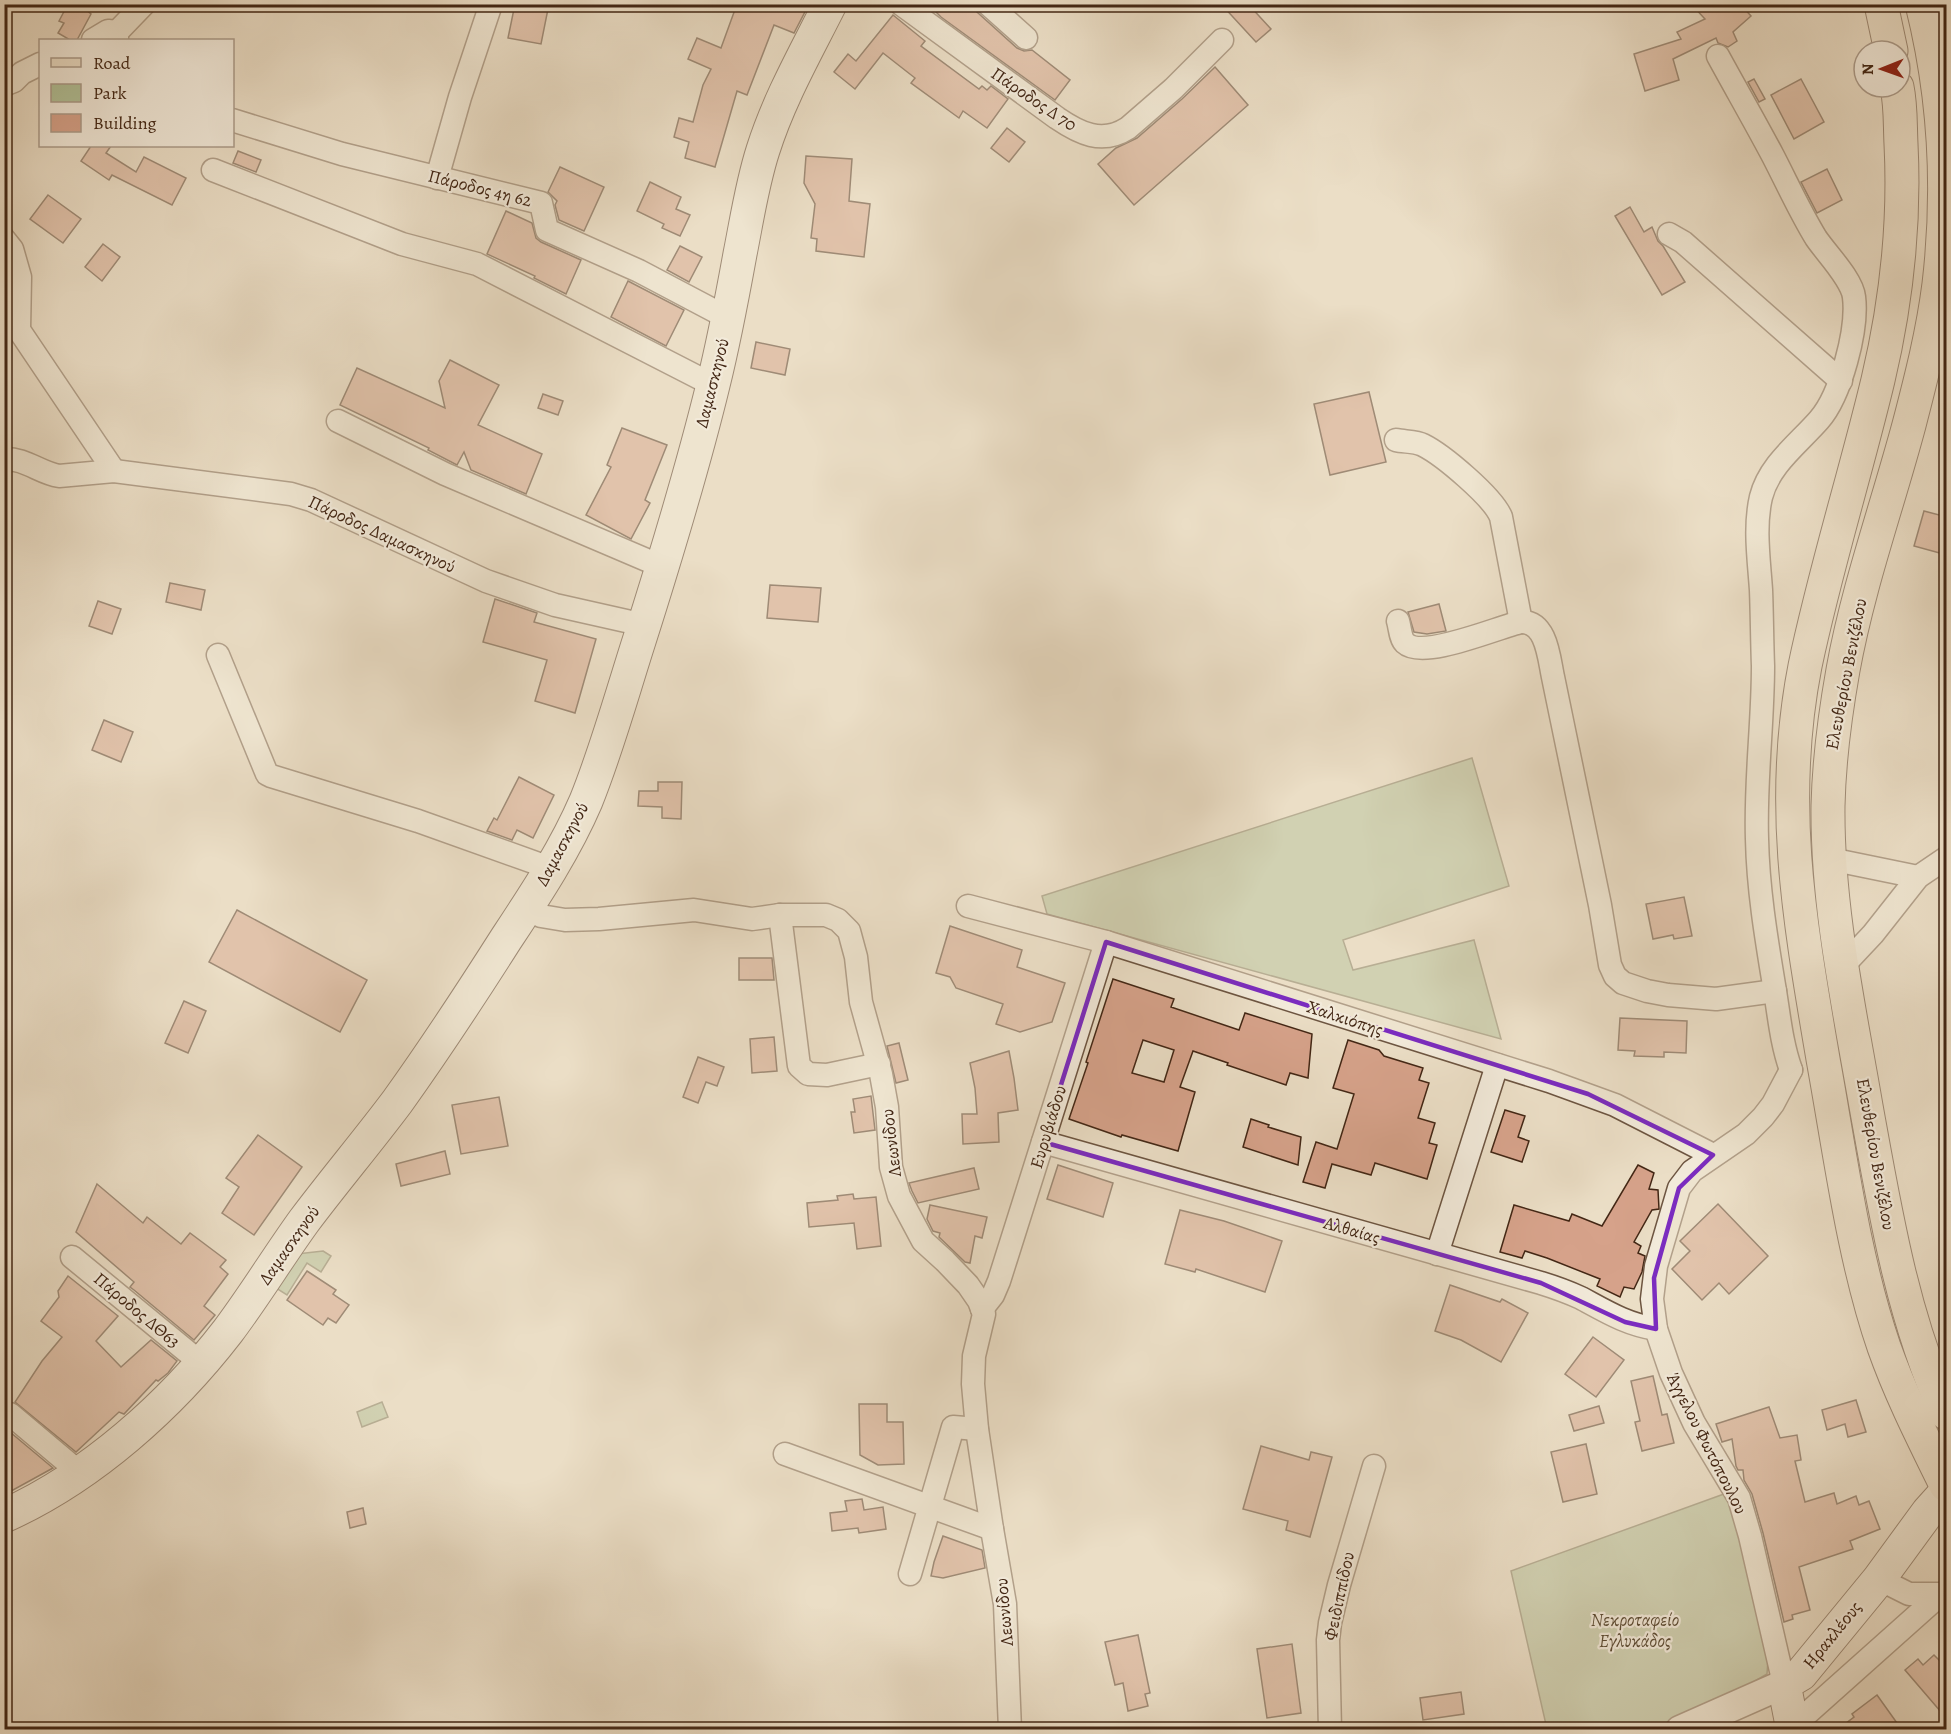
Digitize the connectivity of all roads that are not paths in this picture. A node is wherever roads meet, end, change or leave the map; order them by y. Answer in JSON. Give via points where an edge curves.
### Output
{"nodes":[{"id":1,"x":144,"y":4,"type":"edge"},
{"id":2,"x":491,"y":4,"type":"edge"},
{"id":3,"x":830,"y":4,"type":"edge"},
{"id":4,"x":901,"y":4,"type":"edge"},
{"id":5,"x":988,"y":4,"type":"edge"},
{"id":6,"x":1881,"y":4,"type":"edge"},
{"id":7,"x":1922,"y":4,"type":"edge"},
{"id":8,"x":117,"y":36,"type":"edge"},
{"id":9,"x":1026,"y":38,"type":"dead end"},
{"id":10,"x":95,"y":39,"type":"edge"},
{"id":11,"x":1888,"y":39,"type":"edge"},
{"id":12,"x":1222,"y":40,"type":"dead end"},
{"id":13,"x":1718,"y":56,"type":"dead end"},
{"id":14,"x":39,"y":65,"type":"edge"},
{"id":15,"x":4,"y":85,"type":"edge"},
{"id":16,"x":1899,"y":99,"type":"edge"},
{"id":17,"x":234,"y":121,"type":"edge"},
{"id":18,"x":213,"y":170,"type":"dead end"},
{"id":19,"x":437,"y":178,"type":"junction"},
{"id":20,"x":1669,"y":234,"type":"dead end"},
{"id":21,"x":4,"y":239,"type":"edge"},
{"id":22,"x":728,"y":318,"type":"junction"},
{"id":23,"x":1841,"y":381,"type":"junction"},
{"id":24,"x":713,"y":385,"type":"junction"},
{"id":25,"x":338,"y":421,"type":"dead end"},
{"id":26,"x":1396,"y":441,"type":"dead end"},
{"id":27,"x":4,"y":459,"type":"edge"},
{"id":28,"x":114,"y":471,"type":"junction"},
{"id":29,"x":663,"y":567,"type":"junction"},
{"id":30,"x":1398,"y":621,"type":"dead end"},
{"id":31,"x":1521,"y":622,"type":"junction"},
{"id":32,"x":644,"y":625,"type":"junction"},
{"id":33,"x":218,"y":655,"type":"dead end"},
{"id":34,"x":1947,"y":858,"type":"edge"},
{"id":35,"x":1830,"y":859,"type":"junction"},
{"id":36,"x":550,"y":868,"type":"junction"},
{"id":37,"x":1918,"y":877,"type":"junction"},
{"id":38,"x":968,"y":906,"type":"dead end"},
{"id":39,"x":525,"y":909,"type":"junction"},
{"id":40,"x":780,"y":915,"type":"junction"},
{"id":41,"x":1106,"y":942,"type":"junction"},
{"id":42,"x":1842,"y":967,"type":"junction"},
{"id":43,"x":1775,"y":991,"type":"junction"},
{"id":44,"x":1823,"y":1055,"type":"junction"},
{"id":45,"x":879,"y":1064,"type":"junction"},
{"id":46,"x":1497,"y":1065,"type":"junction"},
{"id":47,"x":1791,"y":1070,"type":"junction"},
{"id":48,"x":1043,"y":1142,"type":"junction"},
{"id":49,"x":1713,"y":1155,"type":"junction"},
{"id":50,"x":1437,"y":1254,"type":"junction"},
{"id":51,"x":72,"y":1257,"type":"dead end"},
{"id":52,"x":982,"y":1309,"type":"junction"},
{"id":53,"x":1656,"y":1329,"type":"junction"},
{"id":54,"x":201,"y":1363,"type":"junction"},
{"id":55,"x":1947,"y":1413,"type":"edge"},
{"id":56,"x":10,"y":1414,"type":"dead end"},
{"id":57,"x":977,"y":1429,"type":"junction"},
{"id":58,"x":785,"y":1454,"type":"dead end"},
{"id":59,"x":1374,"y":1466,"type":"dead end"},
{"id":60,"x":80,"y":1473,"type":"junction"},
{"id":61,"x":1947,"y":1485,"type":"edge"},
{"id":62,"x":1947,"y":1492,"type":"edge"},
{"id":63,"x":931,"y":1506,"type":"junction"},
{"id":64,"x":4,"y":1516,"type":"edge"},
{"id":65,"x":992,"y":1529,"type":"junction"},
{"id":66,"x":910,"y":1574,"type":"dead end"},
{"id":67,"x":1879,"y":1579,"type":"junction"},
{"id":68,"x":1944,"y":1594,"type":"edge"},
{"id":69,"x":1784,"y":1684,"type":"junction"},
{"id":70,"x":1793,"y":1728,"type":"edge"},
{"id":71,"x":1010,"y":1730,"type":"edge"},
{"id":72,"x":1330,"y":1730,"type":"edge"},
{"id":73,"x":1680,"y":1730,"type":"edge"}],
"edges":[{"from":1,"to":8,"type":"street"},
{"from":2,"to":19,"type":"street"},
{"from":3,"to":22,"type":"main road","name":"Δαμασκηνού","via":[[764,148]]},
{"from":4,"to":12,"type":"street","name":"Πάροδος Δ 70","via":[[1057,118],[1077,131],[1095,136],[1109,136],[1128,128]]},
{"from":5,"to":9,"type":"street"},
{"from":6,"to":11,"type":"main road"},
{"from":7,"to":35,"type":"main road","name":"Ελευθερίου Βενιζέλου","via":[[1939,81],[1944,151],[1939,286],[1917,393],[1844,667],[1830,754]]},
{"from":8,"to":10,"type":"street","via":[[108,31]]},
{"from":13,"to":23,"type":"street","via":[[1808,224],[1854,293],[1852,332]]},
{"from":14,"to":15,"type":"street"},
{"from":16,"to":44,"type":"main road","name":"Ελευθερίου Βενιζέλου","via":[[1903,185],[1896,277],[1879,377],[1805,666],[1793,759],[1796,887]]},
{"from":17,"to":19,"type":"street","name":"Πάροδος 4η 62"},
{"from":18,"to":24,"type":"street","via":[[402,244],[477,264]]},
{"from":19,"to":22,"type":"street","name":"Πάροδος 4η 62","via":[[541,203],[547,230],[639,271]]},
{"from":20,"to":23,"type":"street","via":[[1683,242]]},
{"from":21,"to":28,"type":"street","via":[[12,249],[20,277],[20,330]]},
{"from":22,"to":24,"type":"main road","name":"Δαμασκηνού"},
{"from":23,"to":43,"type":"street","via":[[1821,417],[1770,476],[1758,517],[1763,717],[1756,841]]},
{"from":24,"to":29,"type":"main road","name":"Δαμασκηνού"},
{"from":25,"to":29,"type":"street","via":[[445,474]]},
{"from":26,"to":31,"type":"street","via":[[1421,444],[1433,451],[1497,508]]},
{"from":27,"to":28,"type":"street","name":"Πάροδος Δαμασκηνού","via":[[16,459],[60,476]]},
{"from":28,"to":32,"type":"street","name":"Πάροδος Δαμασκηνού","via":[[299,496],[486,581],[555,605]]},
{"from":29,"to":32,"type":"main road","name":"Δαμασκηνού"},
{"from":30,"to":31,"type":"street","via":[[1405,643],[1424,648]]},
{"from":31,"to":43,"type":"street","via":[[1536,627],[1546,648],[1615,976],[1637,988],[1716,999]]},
{"from":32,"to":36,"type":"main road","name":"Δαμασκηνού","via":[[591,786]]},
{"from":33,"to":36,"type":"street","via":[[267,774]]},
{"from":34,"to":37,"type":"street"},
{"from":35,"to":37,"type":"street"},
{"from":35,"to":42,"type":"main road","name":"Ελευθερίου Βενιζέλου"},
{"from":36,"to":39,"type":"main road","name":"Δαμασκηνού"},
{"from":37,"to":42,"type":"street"},
{"from":38,"to":41,"type":"street","name":"Χαλκιόπης"},
{"from":39,"to":40,"type":"street","name":"Λεωνίδου","via":[[565,920],[694,910],[748,919]]},
{"from":39,"to":54,"type":"main road","name":"Δαμασκηνού","via":[[396,1103]]},
{"from":40,"to":45,"type":"street","name":"Λεωνίδου","via":[[830,916],[849,931],[861,1002]]},
{"from":40,"to":45,"type":"street","via":[[799,1066],[808,1074],[827,1075]]},
{"from":41,"to":46,"type":"street","name":"Χαλκιόπης"},
{"from":41,"to":48,"type":"street","name":"Ευρυβιάδου"},
{"from":42,"to":55,"type":"main road","name":"Ελευθερίου Βενιζέλου","via":[[1901,1285],[1917,1341]]},
{"from":43,"to":47,"type":"street","via":[[1782,1041]]},
{"from":44,"to":47,"type":"street"},
{"from":44,"to":61,"type":"main road","name":"Ελευθερίου Βενιζέλου","via":[[1874,1315],[1903,1395]]},
{"from":45,"to":52,"type":"street","name":"Λεωνίδου","via":[[891,1167],[904,1208],[922,1241],[968,1285]]},
{"from":46,"to":49,"type":"street","name":"Χαλκιόπης","via":[[1615,1105]]},
{"from":46,"to":50,"type":"street"},
{"from":47,"to":49,"type":"street","name":"Άγγελου Φωτόπουλου","via":[[1763,1117],[1746,1134]]},
{"from":48,"to":50,"type":"street","name":"Αλθαίας"},
{"from":48,"to":52,"type":"street","name":"Ευρυβιάδου","via":[[999,1281]]},
{"from":49,"to":53,"type":"street","name":"Άγγελου Φωτόπουλου","via":[[1692,1171],[1679,1188],[1654,1278],[1652,1306]]},
{"from":50,"to":53,"type":"street","name":"Αλθαίας","via":[[1551,1286],[1625,1322]]},
{"from":51,"to":54,"type":"street","name":"Πάροδος ΔΘ63"},
{"from":52,"to":57,"type":"street","name":"Λεωνίδου","via":[[984,1318],[973,1370]]},
{"from":53,"to":69,"type":"street","name":"Άγγελου Φωτόπουλου","via":[[1694,1423],[1739,1498]]},
{"from":54,"to":60,"type":"main road","name":"Δαμασκηνού","via":[[169,1398]]},
{"from":56,"to":60,"type":"street"},
{"from":57,"to":63,"type":"street","via":[[953,1427]]},
{"from":57,"to":65,"type":"street","name":"Λεωνίδου"},
{"from":58,"to":63,"type":"street"},
{"from":59,"to":72,"type":"street","name":"Φειδιππίδου","via":[[1330,1623]]},
{"from":60,"to":64,"type":"main road","name":"Δαμασκηνού","via":[[33,1504]]},
{"from":62,"to":67,"type":"main road","name":"Ηρακλέους"},
{"from":63,"to":65,"type":"street"},
{"from":63,"to":66,"type":"street"},
{"from":65,"to":71,"type":"street","name":"Λεωνίδου","via":[[1005,1604]]},
{"from":67,"to":68,"type":"street","via":[[1909,1594]]},
{"from":67,"to":69,"type":"main road","name":"Ηρακλέους","via":[[1801,1674]]},
{"from":68,"to":70,"type":"street"},
{"from":69,"to":70,"type":"main road"},
{"from":69,"to":73,"type":"street","name":"Ηρακλέους"}]}
